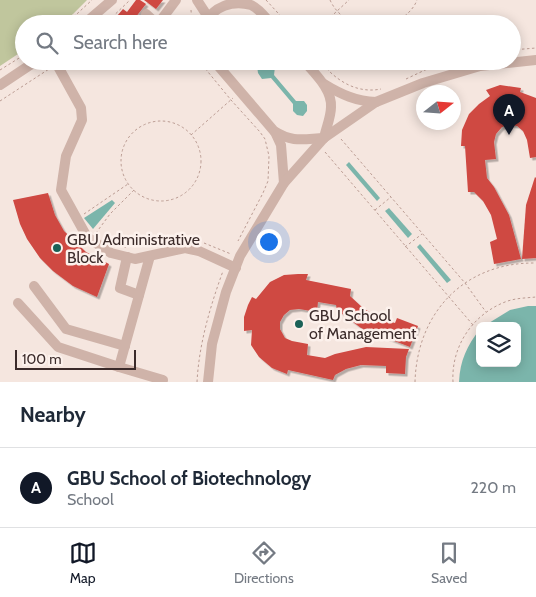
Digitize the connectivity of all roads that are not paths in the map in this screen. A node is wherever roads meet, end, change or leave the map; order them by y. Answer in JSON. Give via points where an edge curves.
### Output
{"nodes":[{"id":1,"x":112,"y":0,"type":"edge"},
{"id":2,"x":176,"y":0,"type":"edge"},
{"id":3,"x":224,"y":1,"type":"edge"},
{"id":4,"x":194,"y":3,"type":"edge"},
{"id":5,"x":94,"y":15,"type":"edge"},
{"id":6,"x":165,"y":15,"type":"edge"},
{"id":7,"x":207,"y":15,"type":"edge"},
{"id":8,"x":211,"y":15,"type":"edge"},
{"id":9,"x":264,"y":15,"type":"edge"},
{"id":10,"x":536,"y":60,"type":"edge"},
{"id":11,"x":521,"y":62,"type":"edge"},
{"id":12,"x":22,"y":70,"type":"edge"},
{"id":13,"x":60,"y":70,"type":"edge"},
{"id":14,"x":222,"y":70,"type":"edge"},
{"id":15,"x":312,"y":70,"type":"edge"},
{"id":16,"x":466,"y":70,"type":"edge"},
{"id":17,"x":324,"y":84,"type":"junction"},
{"id":18,"x":0,"y":85,"type":"edge"},
{"id":19,"x":376,"y":102,"type":"junction"},
{"id":20,"x":274,"y":131,"type":"junction"},
{"id":21,"x":321,"y":141,"type":"junction"},
{"id":22,"x":284,"y":183,"type":"junction"},
{"id":23,"x":150,"y":256,"type":"junction"},
{"id":24,"x":127,"y":257,"type":"junction"},
{"id":25,"x":236,"y":268,"type":"junction"},
{"id":26,"x":34,"y":286,"type":"dead end"},
{"id":27,"x":139,"y":295,"type":"junction"},
{"id":28,"x":18,"y":303,"type":"dead end"},
{"id":29,"x":125,"y":346,"type":"junction"},
{"id":30,"x":120,"y":367,"type":"junction"},
{"id":31,"x":163,"y":380,"type":"dead end"},
{"id":32,"x":208,"y":382,"type":"edge"}],
"edges":[{"from":1,"to":5,"type":"lane"},
{"from":2,"to":6,"type":"lane"},
{"from":3,"to":8,"type":"lane"},
{"from":3,"to":9,"type":"lane","via":[[251,5]]},
{"from":4,"to":7,"type":"lane"},
{"from":10,"to":11,"type":"lane"},
{"from":12,"to":18,"type":"lane"},
{"from":13,"to":24,"type":"lane","via":[[81,108],[82,120],[66,156],[61,190],[86,237],[111,253]]},
{"from":14,"to":20,"type":"lane"},
{"from":15,"to":17,"type":"lane"},
{"from":16,"to":19,"type":"lane","via":[[423,82]]},
{"from":17,"to":19,"type":"lane","via":[[361,102]]},
{"from":17,"to":21,"type":"lane","via":[[331,109]]},
{"from":19,"to":21,"type":"lane"},
{"from":20,"to":21,"type":"lane","via":[[294,140]]},
{"from":20,"to":22,"type":"lane","via":[[281,145]]},
{"from":21,"to":22,"type":"lane"},
{"from":22,"to":25,"type":"lane"},
{"from":23,"to":24,"type":"lane"},
{"from":23,"to":25,"type":"lane","via":[[185,248],[228,259]]},
{"from":23,"to":27,"type":"lane"},
{"from":24,"to":27,"type":"lane","via":[[120,288]]},
{"from":25,"to":32,"type":"lane","via":[[212,344]]},
{"from":26,"to":29,"type":"lane","via":[[66,329]]},
{"from":27,"to":29,"type":"lane"},
{"from":28,"to":30,"type":"lane","via":[[58,348]]},
{"from":29,"to":30,"type":"lane"},
{"from":30,"to":31,"type":"lane"}]}
